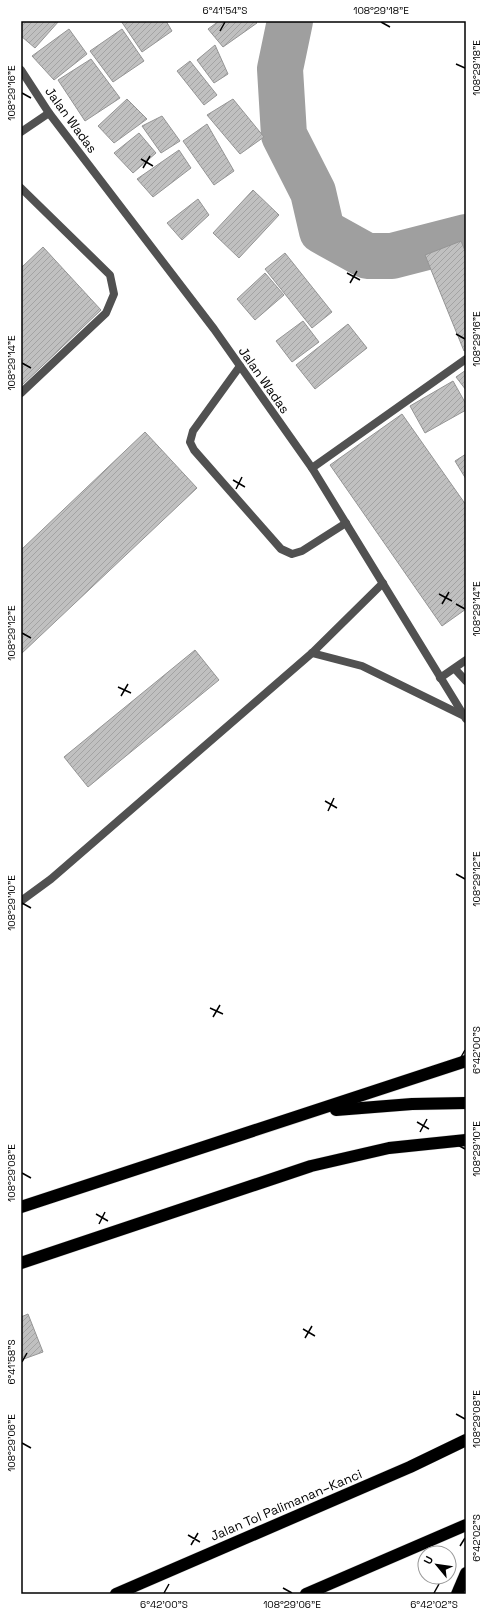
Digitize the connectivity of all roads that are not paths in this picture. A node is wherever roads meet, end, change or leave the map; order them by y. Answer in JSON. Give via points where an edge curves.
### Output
{"nodes":[{"id":1,"x":21,"y":70,"type":"edge"},
{"id":2,"x":49,"y":113,"type":"junction"},
{"id":3,"x":21,"y":132,"type":"edge"},
{"id":4,"x":21,"y":188,"type":"edge"},
{"id":5,"x":466,"y":359,"type":"edge"},
{"id":6,"x":240,"y":366,"type":"junction"},
{"id":7,"x":21,"y":393,"type":"edge"},
{"id":8,"x":312,"y":468,"type":"junction"},
{"id":9,"x":346,"y":523,"type":"junction"},
{"id":10,"x":383,"y":583,"type":"junction"},
{"id":11,"x":312,"y":652,"type":"junction"},
{"id":12,"x":466,"y":660,"type":"edge"},
{"id":13,"x":455,"y":668,"type":"junction"},
{"id":14,"x":440,"y":678,"type":"junction"},
{"id":15,"x":466,"y":681,"type":"edge"},
{"id":16,"x":464,"y":717,"type":"edge"},
{"id":17,"x":21,"y":901,"type":"edge"},
{"id":18,"x":466,"y":1062,"type":"edge"},
{"id":19,"x":466,"y":1103,"type":"edge"},
{"id":20,"x":319,"y":1111,"type":"junction"},
{"id":21,"x":465,"y":1141,"type":"edge"},
{"id":22,"x":21,"y":1207,"type":"edge"},
{"id":23,"x":21,"y":1263,"type":"edge"},
{"id":24,"x":466,"y":1440,"type":"edge"},
{"id":25,"x":466,"y":1526,"type":"edge"},
{"id":26,"x":466,"y":1573,"type":"edge"},
{"id":27,"x":309,"y":1593,"type":"edge"},
{"id":28,"x":116,"y":1594,"type":"edge"},
{"id":29,"x":457,"y":1594,"type":"edge"}],
"edges":[{"from":1,"to":2,"type":"street","name":"Jalan Wadas"},
{"from":2,"to":3,"type":"street"},
{"from":2,"to":6,"type":"street","name":"Jalan Wadas"},
{"from":4,"to":7,"type":"street","via":[[110,275],[114,294],[106,313]]},
{"from":5,"to":8,"type":"street"},
{"from":6,"to":8,"type":"street","name":"Jalan Wadas"},
{"from":6,"to":9,"type":"street","via":[[193,431],[190,442],[194,450],[281,549],[292,554],[302,551]]},
{"from":8,"to":9,"type":"street","name":"Jalan Wadas"},
{"from":9,"to":10,"type":"street","name":"Jalan Wadas"},
{"from":10,"to":11,"type":"street"},
{"from":10,"to":14,"type":"street","name":"Jalan Wadas"},
{"from":11,"to":16,"type":"street","via":[[362,666]]},
{"from":11,"to":17,"type":"street","via":[[57,874]]},
{"from":12,"to":13,"type":"street"},
{"from":13,"to":14,"type":"street"},
{"from":13,"to":15,"type":"street"},
{"from":14,"to":16,"type":"street","name":"Jalan Wadas"},
{"from":18,"to":20,"type":"highway"},
{"from":19,"to":20,"type":"highway"},
{"from":20,"to":22,"type":"highway"},
{"from":21,"to":23,"type":"highway","via":[[389,1148],[311,1166]]},
{"from":24,"to":28,"type":"highway","name":"Jalan Tol Palimanan–Kanci"},
{"from":25,"to":27,"type":"highway"},
{"from":26,"to":29,"type":"highway"}]}
